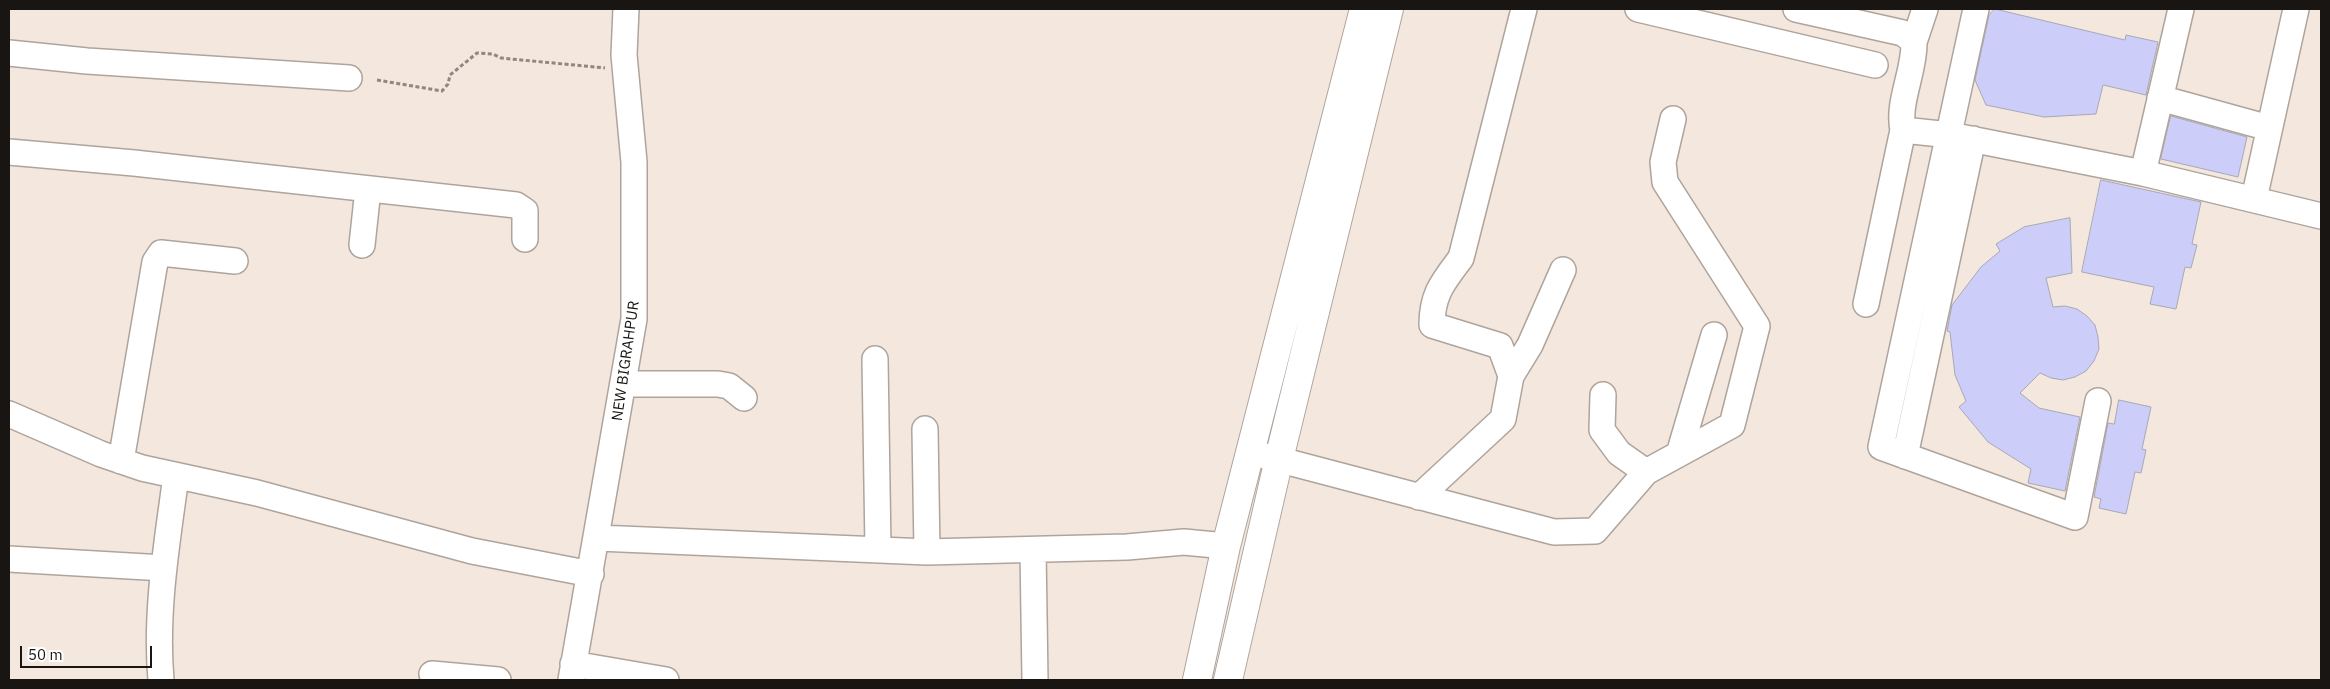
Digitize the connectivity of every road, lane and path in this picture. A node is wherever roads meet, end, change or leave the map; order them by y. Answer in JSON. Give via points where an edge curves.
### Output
{"nodes":[{"id":1,"x":626,"y":9,"type":"edge"},
{"id":2,"x":1364,"y":9,"type":"edge"},
{"id":3,"x":1389,"y":9,"type":"edge"},
{"id":4,"x":1524,"y":9,"type":"edge"},
{"id":5,"x":1638,"y":9,"type":"edge"},
{"id":6,"x":1796,"y":9,"type":"edge"},
{"id":7,"x":1925,"y":9,"type":"edge"},
{"id":8,"x":1976,"y":9,"type":"edge"},
{"id":9,"x":2181,"y":9,"type":"edge"},
{"id":10,"x":2296,"y":9,"type":"edge"},
{"id":11,"x":1914,"y":42,"type":"junction"},
{"id":12,"x":9,"y":53,"type":"edge"},
{"id":13,"x":1875,"y":65,"type":"dead end"},
{"id":14,"x":626,"y":69,"type":"junction"},
{"id":15,"x":348,"y":78,"type":"dead end"},
{"id":16,"x":377,"y":80,"type":"dead end"},
{"id":17,"x":2160,"y":98,"type":"junction"},
{"id":18,"x":1673,"y":119,"type":"dead end"},
{"id":19,"x":2269,"y":128,"type":"junction"},
{"id":20,"x":1903,"y":130,"type":"junction"},
{"id":21,"x":1962,"y":137,"type":"junction"},
{"id":22,"x":9,"y":152,"type":"edge"},
{"id":23,"x":2143,"y":173,"type":"junction"},
{"id":24,"x":368,"y":189,"type":"junction"},
{"id":25,"x":2254,"y":200,"type":"junction"},
{"id":26,"x":2321,"y":216,"type":"edge"},
{"id":27,"x":525,"y":239,"type":"dead end"},
{"id":28,"x":362,"y":245,"type":"dead end"},
{"id":29,"x":235,"y":261,"type":"dead end"},
{"id":30,"x":1564,"y":270,"type":"dead end"},
{"id":31,"x":1866,"y":304,"type":"dead end"},
{"id":32,"x":1714,"y":334,"type":"dead end"},
{"id":33,"x":875,"y":359,"type":"dead end"},
{"id":34,"x":1511,"y":376,"type":"junction"},
{"id":35,"x":624,"y":384,"type":"junction"},
{"id":36,"x":1603,"y":395,"type":"dead end"},
{"id":37,"x":744,"y":398,"type":"dead end"},
{"id":38,"x":2098,"y":401,"type":"dead end"},
{"id":39,"x":9,"y":414,"type":"edge"},
{"id":40,"x":925,"y":429,"type":"dead end"},
{"id":41,"x":1250,"y":452,"type":"junction"},
{"id":42,"x":1679,"y":454,"type":"junction"},
{"id":43,"x":1279,"y":459,"type":"junction"},
{"id":44,"x":121,"y":461,"type":"junction"},
{"id":45,"x":1646,"y":472,"type":"junction"},
{"id":46,"x":176,"y":476,"type":"junction"},
{"id":47,"x":1419,"y":497,"type":"junction"},
{"id":48,"x":598,"y":538,"type":"junction"},
{"id":49,"x":1226,"y":546,"type":"junction"},
{"id":50,"x":878,"y":549,"type":"junction"},
{"id":51,"x":1034,"y":550,"type":"junction"},
{"id":52,"x":927,"y":552,"type":"junction"},
{"id":53,"x":9,"y":559,"type":"edge"},
{"id":54,"x":164,"y":568,"type":"junction"},
{"id":55,"x":591,"y":574,"type":"junction"},
{"id":56,"x":1210,"y":623,"type":"junction"},
{"id":57,"x":1240,"y":629,"type":"junction"},
{"id":58,"x":572,"y":672,"type":"edge"},
{"id":59,"x":432,"y":674,"type":"dead end"},
{"id":60,"x":161,"y":680,"type":"edge"},
{"id":61,"x":498,"y":680,"type":"edge"},
{"id":62,"x":666,"y":680,"type":"edge"},
{"id":63,"x":1035,"y":680,"type":"edge"},
{"id":64,"x":1197,"y":680,"type":"edge"},
{"id":65,"x":1228,"y":680,"type":"edge"}],
"edges":[{"from":1,"to":14,"type":"street","name":"NEW BIGRAHPUR"},
{"from":2,"to":41,"type":"main road"},
{"from":3,"to":43,"type":"main road"},
{"from":4,"to":34,"type":"street","via":[[1461,258],[1438,289],[1432,308],[1432,325],[1500,346]]},
{"from":5,"to":13,"type":"street"},
{"from":6,"to":11,"type":"street","via":[[1903,33]]},
{"from":7,"to":11,"type":"street"},
{"from":8,"to":21,"type":"street"},
{"from":9,"to":17,"type":"street"},
{"from":10,"to":19,"type":"street"},
{"from":11,"to":20,"type":"street","via":[[1914,56],[1900,118]]},
{"from":12,"to":15,"type":"street"},
{"from":14,"to":16,"type":"path","via":[[518,60],[477,53],[450,75],[442,91]]},
{"from":14,"to":35,"type":"street","name":"NEW BIGRAHPUR","via":[[634,162],[636,297]]},
{"from":17,"to":19,"type":"street"},
{"from":17,"to":23,"type":"street"},
{"from":18,"to":42,"type":"street","via":[[1663,162],[1665,182],[1757,326],[1732,425]]},
{"from":19,"to":25,"type":"street"},
{"from":20,"to":21,"type":"street"},
{"from":20,"to":31,"type":"street"},
{"from":21,"to":23,"type":"street"},
{"from":21,"to":38,"type":"street","via":[[1881,447],[2075,517]]},
{"from":22,"to":24,"type":"street"},
{"from":23,"to":25,"type":"street"},
{"from":24,"to":27,"type":"street","via":[[516,205],[525,211]]},
{"from":24,"to":28,"type":"street"},
{"from":25,"to":26,"type":"street"},
{"from":29,"to":44,"type":"street","via":[[162,253],[155,262]]},
{"from":30,"to":34,"type":"street","via":[[1530,345]]},
{"from":32,"to":42,"type":"street"},
{"from":33,"to":50,"type":"street"},
{"from":34,"to":47,"type":"street","via":[[1503,419]]},
{"from":35,"to":37,"type":"street","via":[[718,384],[729,386]]},
{"from":35,"to":48,"type":"street","name":"NEW BIGRAHPUR"},
{"from":36,"to":45,"type":"street","via":[[1602,430],[1619,453]]},
{"from":39,"to":44,"type":"street"},
{"from":40,"to":52,"type":"street"},
{"from":41,"to":43,"type":"street"},
{"from":41,"to":49,"type":"main road"},
{"from":42,"to":45,"type":"street"},
{"from":43,"to":47,"type":"street"},
{"from":43,"to":57,"type":"main road"},
{"from":44,"to":46,"type":"street"},
{"from":45,"to":47,"type":"street","via":[[1595,531],[1554,532]]},
{"from":46,"to":54,"type":"street"},
{"from":46,"to":55,"type":"street","via":[[257,493],[472,551]]},
{"from":48,"to":50,"type":"street"},
{"from":48,"to":55,"type":"street","name":"NEW BIGRAHPUR"},
{"from":49,"to":51,"type":"street","via":[[1184,542]]},
{"from":49,"to":56,"type":"main road"},
{"from":50,"to":52,"type":"street"},
{"from":51,"to":52,"type":"street"},
{"from":51,"to":63,"type":"street"},
{"from":53,"to":54,"type":"street"},
{"from":54,"to":60,"type":"street","via":[[159,654]]},
{"from":55,"to":58,"type":"street","name":"NEW BIGRAHPUR"},
{"from":56,"to":57,"type":"main road"},
{"from":56,"to":64,"type":"main road"},
{"from":57,"to":65,"type":"main road"},
{"from":58,"to":62,"type":"street"},
{"from":59,"to":61,"type":"street"}]}
